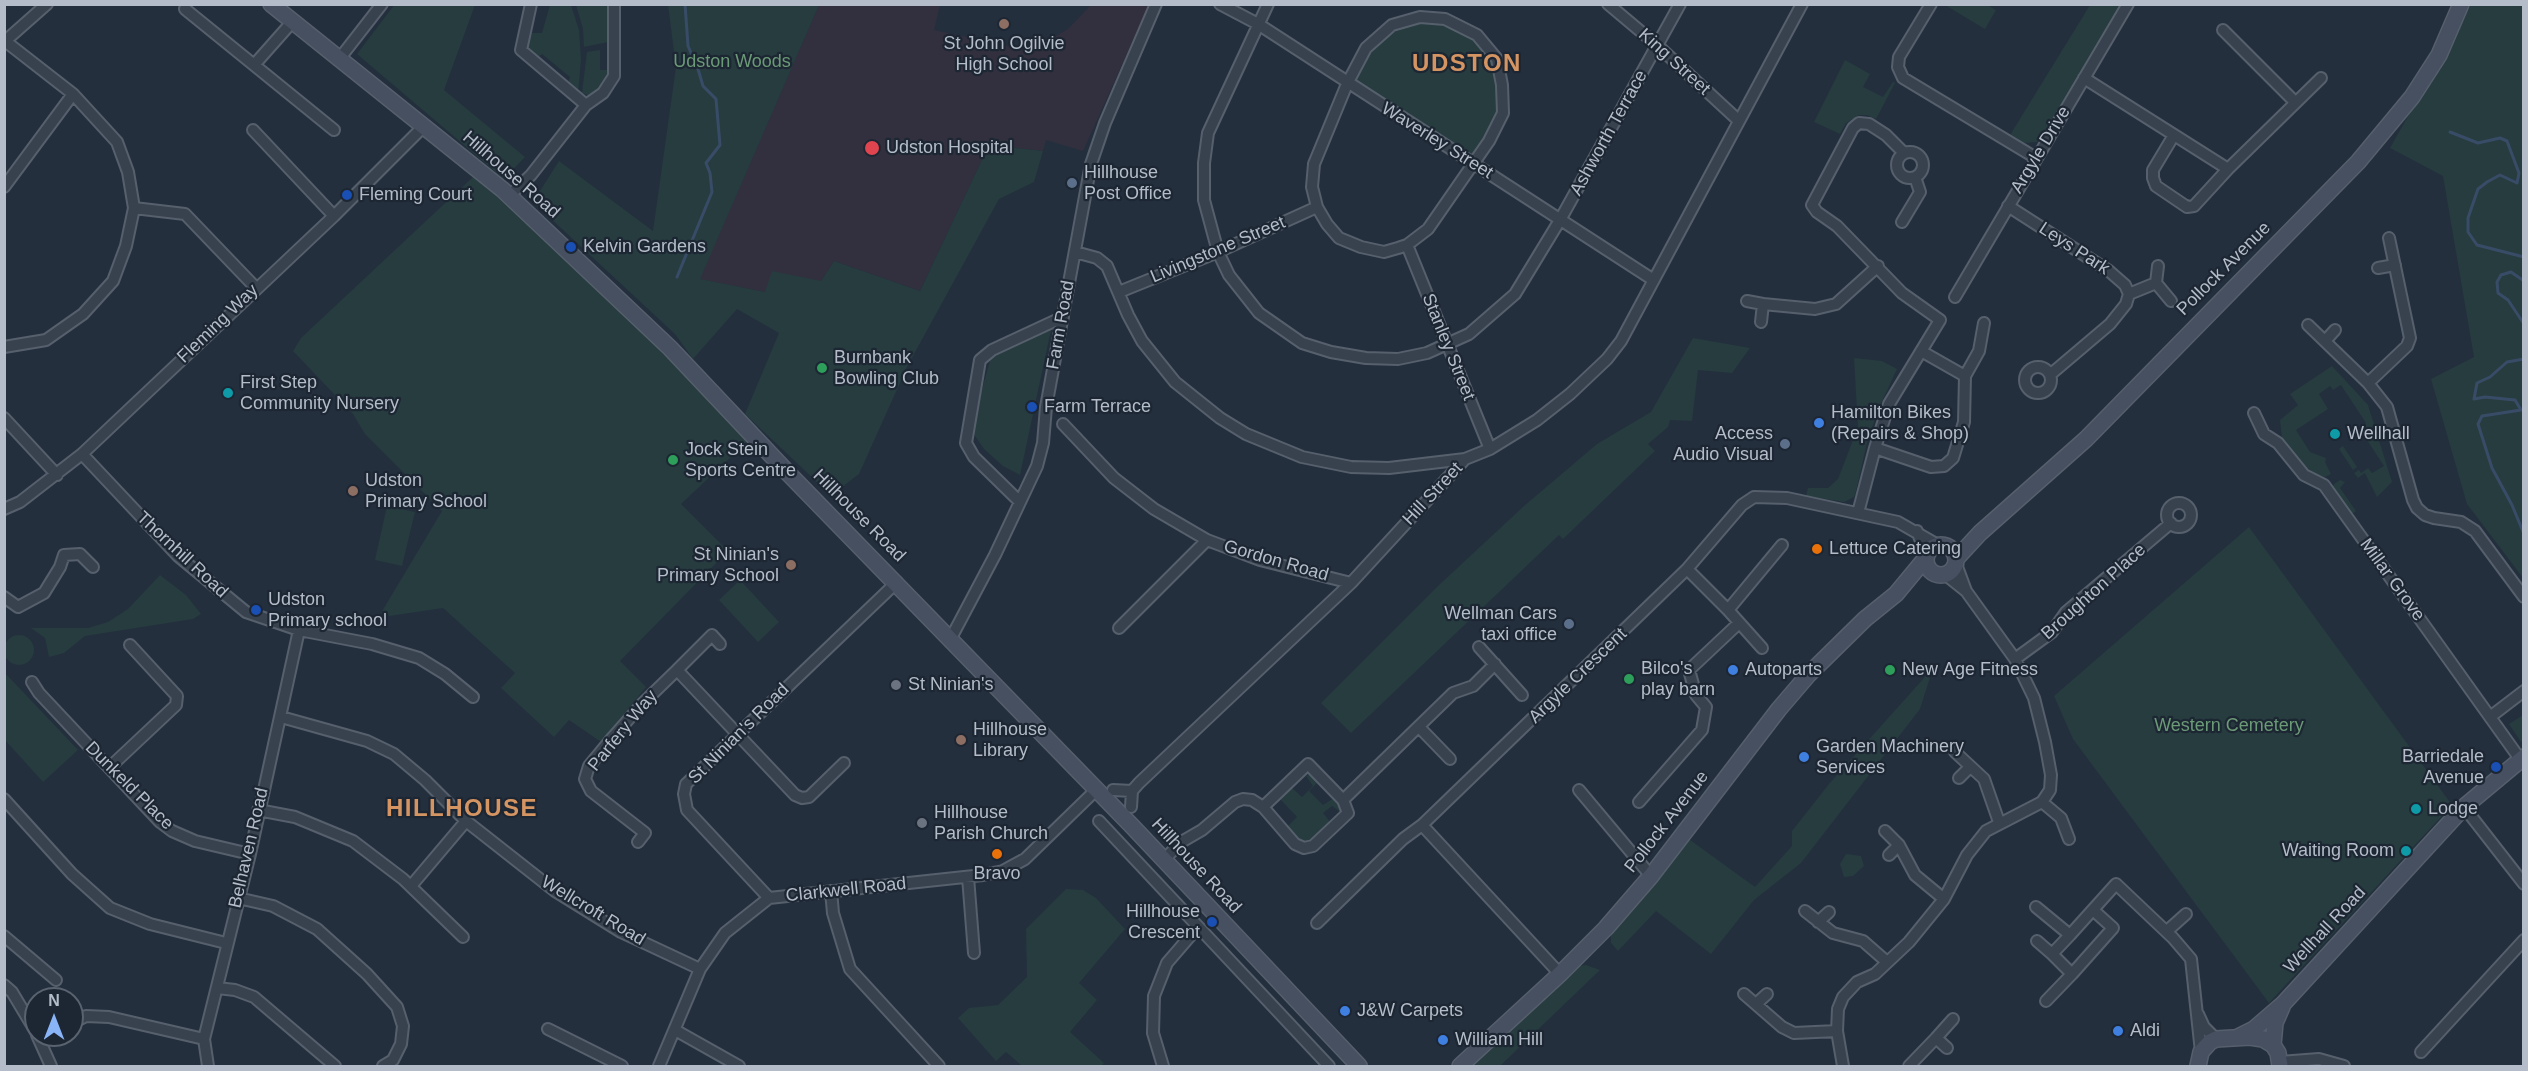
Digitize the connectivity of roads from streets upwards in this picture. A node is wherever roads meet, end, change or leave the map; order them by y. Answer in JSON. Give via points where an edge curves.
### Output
{"nodes":[{"id":1,"x":46,"y":4,"type":"edge"},
{"id":2,"x":271,"y":4,"type":"edge"},
{"id":3,"x":382,"y":4,"type":"edge"},
{"id":4,"x":531,"y":4,"type":"edge"},
{"id":5,"x":614,"y":4,"type":"edge"},
{"id":6,"x":1156,"y":4,"type":"edge"},
{"id":7,"x":1220,"y":4,"type":"edge"},
{"id":8,"x":1268,"y":4,"type":"edge"},
{"id":9,"x":1608,"y":4,"type":"edge"},
{"id":10,"x":1680,"y":4,"type":"edge"},
{"id":11,"x":1802,"y":4,"type":"edge"},
{"id":12,"x":1931,"y":4,"type":"edge"},
{"id":13,"x":2128,"y":4,"type":"edge"},
{"id":14,"x":2461,"y":4,"type":"edge"},
{"id":15,"x":184,"y":9,"type":"dead end"},
{"id":16,"x":293,"y":21,"type":"junction"},
{"id":17,"x":1258,"y":24,"type":"junction"},
{"id":18,"x":5,"y":41,"type":"edge"},
{"id":19,"x":2222,"y":45,"type":"dead end"},
{"id":20,"x":1658,"y":46,"type":"junction"},
{"id":21,"x":340,"y":58,"type":"junction"},
{"id":22,"x":254,"y":65,"type":"junction"},
{"id":23,"x":2084,"y":78,"type":"junction"},
{"id":24,"x":2321,"y":78,"type":"dead end"},
{"id":25,"x":1347,"y":84,"type":"junction"},
{"id":26,"x":73,"y":94,"type":"junction"},
{"id":27,"x":2295,"y":102,"type":"junction"},
{"id":28,"x":586,"y":105,"type":"junction"},
{"id":29,"x":1738,"y":120,"type":"junction"},
{"id":30,"x":423,"y":127,"type":"junction"},
{"id":31,"x":253,"y":130,"type":"dead end"},
{"id":32,"x":334,"y":130,"type":"dead end"},
{"id":33,"x":2174,"y":135,"type":"junction"},
{"id":34,"x":1905,"y":153,"type":"junction"},
{"id":35,"x":2036,"y":158,"type":"junction"},
{"id":36,"x":1474,"y":164,"type":"junction"},
{"id":37,"x":2228,"y":169,"type":"junction"},
{"id":38,"x":1916,"y":177,"type":"junction"},
{"id":39,"x":4,"y":187,"type":"edge"},
{"id":40,"x":509,"y":196,"type":"junction"},
{"id":41,"x":2008,"y":206,"type":"junction"},
{"id":42,"x":1317,"y":207,"type":"junction"},
{"id":43,"x":134,"y":208,"type":"junction"},
{"id":44,"x":334,"y":216,"type":"junction"},
{"id":45,"x":1560,"y":220,"type":"junction"},
{"id":46,"x":1902,"y":222,"type":"dead end"},
{"id":47,"x":2389,"y":238,"type":"dead end"},
{"id":48,"x":1407,"y":245,"type":"junction"},
{"id":49,"x":1075,"y":252,"type":"junction"},
{"id":50,"x":1218,"y":252,"type":"junction"},
{"id":51,"x":1878,"y":266,"type":"junction"},
{"id":52,"x":2158,"y":266,"type":"dead end"},
{"id":53,"x":2395,"y":266,"type":"junction"},
{"id":54,"x":2378,"y":268,"type":"dead end"},
{"id":55,"x":1652,"y":279,"type":"junction"},
{"id":56,"x":2156,"y":283,"type":"junction"},
{"id":57,"x":256,"y":288,"type":"junction"},
{"id":58,"x":1119,"y":292,"type":"junction"},
{"id":59,"x":2129,"y":294,"type":"junction"},
{"id":60,"x":1955,"y":297,"type":"dead end"},
{"id":61,"x":1747,"y":301,"type":"dead end"},
{"id":62,"x":2171,"y":301,"type":"dead end"},
{"id":63,"x":1763,"y":304,"type":"junction"},
{"id":64,"x":1063,"y":317,"type":"junction"},
{"id":65,"x":1761,"y":322,"type":"dead end"},
{"id":66,"x":1984,"y":323,"type":"dead end"},
{"id":67,"x":2308,"y":325,"type":"dead end"},
{"id":68,"x":2336,"y":330,"type":"dead end"},
{"id":69,"x":2325,"y":341,"type":"junction"},
{"id":70,"x":1448,"y":346,"type":"junction"},
{"id":71,"x":4,"y":347,"type":"edge"},
{"id":72,"x":1921,"y":351,"type":"junction"},
{"id":73,"x":2051,"y":374,"type":"dead end"},
{"id":74,"x":1965,"y":376,"type":"junction"},
{"id":75,"x":2368,"y":383,"type":"junction"},
{"id":76,"x":2254,"y":413,"type":"dead end"},
{"id":77,"x":4,"y":418,"type":"edge"},
{"id":78,"x":1063,"y":424,"type":"dead end"},
{"id":79,"x":1875,"y":448,"type":"junction"},
{"id":80,"x":1490,"y":449,"type":"junction"},
{"id":81,"x":82,"y":454,"type":"junction"},
{"id":82,"x":1465,"y":459,"type":"junction"},
{"id":83,"x":57,"y":475,"type":"junction"},
{"id":84,"x":1020,"y":502,"type":"junction"},
{"id":85,"x":4,"y":509,"type":"edge"},
{"id":86,"x":1858,"y":513,"type":"junction"},
{"id":87,"x":2171,"y":523,"type":"dead end"},
{"id":88,"x":1980,"y":533,"type":"junction"},
{"id":89,"x":1207,"y":540,"type":"junction"},
{"id":90,"x":1782,"y":545,"type":"dead end"},
{"id":91,"x":1933,"y":551,"type":"junction"},
{"id":92,"x":93,"y":567,"type":"dead end"},
{"id":93,"x":1948,"y":568,"type":"junction"},
{"id":94,"x":1687,"y":569,"type":"junction"},
{"id":95,"x":897,"y":582,"type":"junction"},
{"id":96,"x":1350,"y":583,"type":"junction"},
{"id":97,"x":1896,"y":594,"type":"junction"},
{"id":98,"x":4,"y":597,"type":"edge"},
{"id":99,"x":2523,"y":597,"type":"edge"},
{"id":100,"x":1728,"y":610,"type":"junction"},
{"id":101,"x":1739,"y":623,"type":"junction"},
{"id":102,"x":1119,"y":628,"type":"dead end"},
{"id":103,"x":299,"y":630,"type":"junction"},
{"id":104,"x":951,"y":638,"type":"junction"},
{"id":105,"x":720,"y":644,"type":"dead end"},
{"id":106,"x":130,"y":645,"type":"dead end"},
{"id":107,"x":1479,"y":647,"type":"dead end"},
{"id":108,"x":1762,"y":648,"type":"dead end"},
{"id":109,"x":2015,"y":659,"type":"junction"},
{"id":110,"x":1495,"y":664,"type":"junction"},
{"id":111,"x":677,"y":670,"type":"junction"},
{"id":112,"x":32,"y":682,"type":"dead end"},
{"id":113,"x":2523,"y":692,"type":"edge"},
{"id":114,"x":1522,"y":695,"type":"dead end"},
{"id":115,"x":472,"y":697,"type":"dead end"},
{"id":116,"x":281,"y":717,"type":"junction"},
{"id":117,"x":2490,"y":717,"type":"junction"},
{"id":118,"x":1419,"y":727,"type":"junction"},
{"id":119,"x":736,"y":734,"type":"junction"},
{"id":120,"x":1955,"y":752,"type":"dead end"},
{"id":121,"x":2522,"y":758,"type":"edge"},
{"id":122,"x":1450,"y":759,"type":"dead end"},
{"id":123,"x":844,"y":763,"type":"dead end"},
{"id":124,"x":110,"y":767,"type":"junction"},
{"id":125,"x":1971,"y":767,"type":"junction"},
{"id":126,"x":1959,"y":778,"type":"dead end"},
{"id":127,"x":1096,"y":790,"type":"junction"},
{"id":128,"x":1113,"y":790,"type":"dead end"},
{"id":129,"x":1579,"y":790,"type":"dead end"},
{"id":130,"x":1132,"y":791,"type":"junction"},
{"id":131,"x":4,"y":799,"type":"edge"},
{"id":132,"x":1344,"y":800,"type":"junction"},
{"id":133,"x":1639,"y":802,"type":"dead end"},
{"id":134,"x":2042,"y":802,"type":"junction"},
{"id":135,"x":1131,"y":807,"type":"dead end"},
{"id":136,"x":1263,"y":807,"type":"junction"},
{"id":137,"x":2464,"y":807,"type":"junction"},
{"id":138,"x":258,"y":810,"type":"junction"},
{"id":139,"x":466,"y":821,"type":"junction"},
{"id":140,"x":1099,"y":821,"type":"dead end"},
{"id":141,"x":1999,"y":822,"type":"junction"},
{"id":142,"x":1422,"y":825,"type":"junction"},
{"id":143,"x":1885,"y":831,"type":"dead end"},
{"id":144,"x":2068,"y":839,"type":"dead end"},
{"id":145,"x":638,"y":842,"type":"dead end"},
{"id":146,"x":1899,"y":845,"type":"junction"},
{"id":147,"x":250,"y":854,"type":"junction"},
{"id":148,"x":1889,"y":855,"type":"dead end"},
{"id":149,"x":1163,"y":860,"type":"junction"},
{"id":150,"x":968,"y":876,"type":"junction"},
{"id":151,"x":1651,"y":876,"type":"junction"},
{"id":152,"x":2523,"y":884,"type":"edge"},
{"id":153,"x":411,"y":886,"type":"junction"},
{"id":154,"x":831,"y":891,"type":"junction"},
{"id":155,"x":238,"y":898,"type":"junction"},
{"id":156,"x":768,"y":898,"type":"junction"},
{"id":157,"x":1944,"y":899,"type":"junction"},
{"id":158,"x":2037,"y":907,"type":"dead end"},
{"id":159,"x":2093,"y":909,"type":"junction"},
{"id":160,"x":1805,"y":911,"type":"dead end"},
{"id":161,"x":1829,"y":912,"type":"dead end"},
{"id":162,"x":2186,"y":914,"type":"dead end"},
{"id":163,"x":1317,"y":922,"type":"dead end"},
{"id":164,"x":1818,"y":922,"type":"junction"},
{"id":165,"x":1198,"y":927,"type":"junction"},
{"id":166,"x":2166,"y":931,"type":"junction"},
{"id":167,"x":2070,"y":935,"type":"junction"},
{"id":168,"x":4,"y":936,"type":"edge"},
{"id":169,"x":463,"y":937,"type":"dead end"},
{"id":170,"x":2523,"y":940,"type":"edge"},
{"id":171,"x":2037,"y":941,"type":"dead end"},
{"id":172,"x":226,"y":943,"type":"junction"},
{"id":173,"x":974,"y":953,"type":"dead end"},
{"id":174,"x":2052,"y":954,"type":"junction"},
{"id":175,"x":1887,"y":962,"type":"junction"},
{"id":176,"x":700,"y":969,"type":"junction"},
{"id":177,"x":1560,"y":974,"type":"junction"},
{"id":178,"x":2072,"y":974,"type":"junction"},
{"id":179,"x":56,"y":980,"type":"dead end"},
{"id":180,"x":4,"y":985,"type":"edge"},
{"id":181,"x":217,"y":988,"type":"junction"},
{"id":182,"x":1744,"y":994,"type":"dead end"},
{"id":183,"x":1767,"y":994,"type":"dead end"},
{"id":184,"x":2046,"y":1001,"type":"dead end"},
{"id":185,"x":1756,"y":1004,"type":"junction"},
{"id":186,"x":2283,"y":1004,"type":"junction"},
{"id":187,"x":2194,"y":1006,"type":"junction"},
{"id":188,"x":24,"y":1010,"type":"edge"},
{"id":189,"x":84,"y":1017,"type":"edge"},
{"id":190,"x":1953,"y":1019,"type":"dead end"},
{"id":191,"x":548,"y":1029,"type":"dead end"},
{"id":192,"x":675,"y":1030,"type":"junction"},
{"id":193,"x":1837,"y":1031,"type":"junction"},
{"id":194,"x":2238,"y":1037,"type":"junction"},
{"id":195,"x":1936,"y":1038,"type":"junction"},
{"id":196,"x":204,"y":1039,"type":"junction"},
{"id":197,"x":2216,"y":1039,"type":"junction"},
{"id":198,"x":2273,"y":1045,"type":"junction"},
{"id":199,"x":44,"y":1047,"type":"edge"},
{"id":200,"x":1947,"y":1048,"type":"dead end"},
{"id":201,"x":2421,"y":1052,"type":"dead end"},
{"id":202,"x":2199,"y":1059,"type":"edge"},
{"id":203,"x":2280,"y":1064,"type":"edge"},
{"id":204,"x":51,"y":1066,"type":"edge"},
{"id":205,"x":208,"y":1066,"type":"edge"},
{"id":206,"x":335,"y":1066,"type":"edge"},
{"id":207,"x":383,"y":1066,"type":"edge"},
{"id":208,"x":622,"y":1066,"type":"edge"},
{"id":209,"x":659,"y":1066,"type":"edge"},
{"id":210,"x":739,"y":1066,"type":"edge"},
{"id":211,"x":939,"y":1066,"type":"edge"},
{"id":212,"x":1163,"y":1066,"type":"edge"},
{"id":213,"x":1329,"y":1066,"type":"edge"},
{"id":214,"x":1359,"y":1066,"type":"edge"},
{"id":215,"x":1460,"y":1066,"type":"edge"},
{"id":216,"x":1843,"y":1066,"type":"edge"},
{"id":217,"x":1909,"y":1066,"type":"edge"},
{"id":218,"x":2344,"y":1066,"type":"edge"}],
"edges":[{"from":1,"to":18,"type":"street"},
{"from":2,"to":16,"type":"street","name":"Hillhouse Road"},
{"from":3,"to":21,"type":"street"},
{"from":4,"to":28,"type":"street","via":[[521,50]]},
{"from":5,"to":28,"type":"street","via":[[614,76],[603,93]]},
{"from":6,"to":49,"type":"street","name":"Farm Road","via":[[1091,164]]},
{"from":7,"to":17,"type":"street","name":"Waverley Street"},
{"from":8,"to":17,"type":"street","name":"Ashworth Terrace"},
{"from":9,"to":20,"type":"street","name":"King Street"},
{"from":10,"to":20,"type":"street","name":"Ashworth Terrace"},
{"from":11,"to":29,"type":"street","name":"Hill Street"},
{"from":12,"to":35,"type":"street","via":[[1899,57],[1903,78]]},
{"from":13,"to":23,"type":"street","name":"Argyle Drive"},
{"from":14,"to":88,"type":"street","name":"Pollock Avenue","via":[[2439,55],[2412,97],[2358,162],[2086,439]]},
{"from":15,"to":22,"type":"street"},
{"from":16,"to":21,"type":"street","name":"Hillhouse Road"},
{"from":16,"to":22,"type":"street"},
{"from":17,"to":25,"type":"street","name":"Waverley Street"},
{"from":17,"to":50,"type":"street","name":"Ashworth Terrace","via":[[1208,134],[1204,200]]},
{"from":18,"to":26,"type":"street"},
{"from":19,"to":27,"type":"street","via":[[2226,33]]},
{"from":20,"to":29,"type":"street","name":"King Street"},
{"from":20,"to":45,"type":"street","name":"Ashworth Terrace"},
{"from":21,"to":30,"type":"street","name":"Hillhouse Road"},
{"from":22,"to":32,"type":"street"},
{"from":23,"to":33,"type":"street"},
{"from":23,"to":35,"type":"street","name":"Argyle Drive"},
{"from":24,"to":27,"type":"street"},
{"from":25,"to":36,"type":"street","name":"Waverley Street"},
{"from":25,"to":36,"type":"street","via":[[1366,48],[1392,26],[1420,17],[1445,19],[1477,35],[1497,59],[1503,85],[1503,113]]},
{"from":25,"to":42,"type":"street","via":[[1314,165],[1312,187]]},
{"from":26,"to":39,"type":"street"},
{"from":26,"to":43,"type":"street","via":[[117,142],[128,172]]},
{"from":27,"to":37,"type":"street"},
{"from":28,"to":40,"type":"street"},
{"from":29,"to":55,"type":"street","name":"Hill Street"},
{"from":30,"to":40,"type":"street","name":"Hillhouse Road"},
{"from":30,"to":44,"type":"street","name":"Fleming Way"},
{"from":31,"to":44,"type":"street"},
{"from":33,"to":37,"type":"street"},
{"from":33,"to":37,"type":"street","via":[[2152,178],[2156,186],[2187,207],[2194,206]]},
{"from":34,"to":38,"type":"street","via":[[1914,152],[1923,161],[1923,170]]},
{"from":34,"to":38,"type":"street","via":[[1898,159],[1899,171],[1905,177]]},
{"from":34,"to":51,"type":"street","via":[[1886,135],[1869,124],[1859,123],[1812,205]]},
{"from":35,"to":41,"type":"street","name":"Argyle Drive"},
{"from":36,"to":45,"type":"street","name":"Waverley Street"},
{"from":36,"to":48,"type":"street","via":[[1428,230]]},
{"from":38,"to":46,"type":"street","via":[[1920,192]]},
{"from":40,"to":95,"type":"street","name":"Hillhouse Road","via":[[670,348]]},
{"from":41,"to":59,"type":"street","name":"Leys Park","via":[[2109,271]]},
{"from":41,"to":60,"type":"street","name":"Argyle Drive"},
{"from":42,"to":48,"type":"street","via":[[1339,238],[1384,252]]},
{"from":42,"to":50,"type":"street","name":"Livingstone Street"},
{"from":43,"to":57,"type":"street","via":[[185,214]]},
{"from":43,"to":71,"type":"street","via":[[113,281],[83,314],[46,340]]},
{"from":44,"to":57,"type":"street","name":"Fleming Way"},
{"from":45,"to":55,"type":"street","name":"Waverley Street"},
{"from":45,"to":70,"type":"street","name":"Ashworth Terrace","via":[[1515,294],[1469,334]]},
{"from":47,"to":53,"type":"street"},
{"from":48,"to":70,"type":"street","name":"Stanley Street"},
{"from":49,"to":58,"type":"street","via":[[1097,258],[1107,266]]},
{"from":49,"to":64,"type":"street","name":"Farm Road"},
{"from":50,"to":58,"type":"street","name":"Livingstone Street"},
{"from":50,"to":70,"type":"street","name":"Ashworth Terrace","via":[[1229,275],[1259,313],[1302,343],[1366,358],[1398,359]]},
{"from":51,"to":63,"type":"street","via":[[1836,304],[1815,309]]},
{"from":51,"to":72,"type":"street","via":[[1902,293],[1940,320]]},
{"from":52,"to":56,"type":"street"},
{"from":53,"to":54,"type":"street"},
{"from":53,"to":75,"type":"street","via":[[2410,338],[2407,346]]},
{"from":55,"to":80,"type":"street","name":"Hill Street","via":[[1607,359],[1537,420]]},
{"from":56,"to":59,"type":"street"},
{"from":56,"to":62,"type":"street"},
{"from":57,"to":81,"type":"street","name":"Fleming Way"},
{"from":58,"to":82,"type":"street","via":[[1142,341],[1175,382],[1246,434],[1302,457],[1351,467],[1389,468]]},
{"from":59,"to":73,"type":"street","via":[[2110,324]]},
{"from":61,"to":63,"type":"street"},
{"from":63,"to":65,"type":"street"},
{"from":64,"to":84,"type":"street","name":"Farm Road","via":[[1043,442]]},
{"from":64,"to":84,"type":"street","via":[[992,350],[980,360],[966,443],[974,457]]},
{"from":66,"to":74,"type":"street","via":[[1979,351]]},
{"from":67,"to":69,"type":"street"},
{"from":68,"to":69,"type":"street"},
{"from":69,"to":75,"type":"street"},
{"from":70,"to":80,"type":"street","name":"Stanley Street"},
{"from":72,"to":74,"type":"street"},
{"from":72,"to":79,"type":"street","via":[[1889,404]]},
{"from":74,"to":79,"type":"street","via":[[1964,422],[1953,458],[1944,466],[1931,467]]},
{"from":75,"to":99,"type":"street","via":[[2387,407],[2417,508],[2425,515],[2461,522],[2475,531]]},
{"from":76,"to":117,"type":"street","name":"Millar Grove","via":[[2264,435],[2278,443],[2304,475],[2324,485]]},
{"from":77,"to":83,"type":"street"},
{"from":78,"to":89,"type":"street","name":"Gordon Road","via":[[1114,478],[1154,509]]},
{"from":79,"to":86,"type":"street"},
{"from":80,"to":82,"type":"street","name":"Hill Street"},
{"from":81,"to":83,"type":"street","name":"Fleming Way"},
{"from":81,"to":103,"type":"street","name":"Thornhill Road","via":[[178,556],[231,601],[246,612]]},
{"from":82,"to":96,"type":"street","name":"Hill Street"},
{"from":83,"to":85,"type":"street","name":"Fleming Way"},
{"from":84,"to":104,"type":"street","name":"Farm Road"},
{"from":86,"to":91,"type":"street","name":"Argyle Crescent","via":[[1898,522],[1917,531]]},
{"from":86,"to":94,"type":"street","name":"Argyle Crescent","via":[[1787,498],[1754,497],[1742,505]]},
{"from":87,"to":109,"type":"street","name":"Broughton Place","via":[[2066,612],[2052,632]]},
{"from":88,"to":91,"type":"street","name":"Pollock Avenue"},
{"from":88,"to":93,"type":"street","name":"Pollock Avenue"},
{"from":89,"to":96,"type":"street","name":"Gordon Road","via":[[1260,560]]},
{"from":89,"to":102,"type":"street"},
{"from":90,"to":100,"type":"street"},
{"from":91,"to":93,"type":"street","via":[[1949,547]]},
{"from":91,"to":93,"type":"street","via":[[1926,566]]},
{"from":91,"to":97,"type":"street","name":"Pollock Avenue"},
{"from":92,"to":98,"type":"street","via":[[80,554],[64,555],[44,593],[18,607]]},
{"from":93,"to":97,"type":"street","name":"Pollock Avenue"},
{"from":93,"to":109,"type":"street"},
{"from":94,"to":100,"type":"street"},
{"from":94,"to":142,"type":"street","name":"Argyle Crescent"},
{"from":95,"to":104,"type":"street","name":"Hillhouse Road"},
{"from":95,"to":119,"type":"street","name":"St Ninian's Road"},
{"from":96,"to":130,"type":"street","name":"Hill Street"},
{"from":97,"to":151,"type":"street","name":"Pollock Avenue","via":[[1809,674]]},
{"from":100,"to":101,"type":"street"},
{"from":101,"to":108,"type":"street"},
{"from":101,"to":133,"type":"street","via":[[1689,670],[1696,695],[1706,707],[1702,730]]},
{"from":103,"to":115,"type":"street","name":"Thornhill Road","via":[[419,658]]},
{"from":103,"to":116,"type":"street","name":"Belhaven Road"},
{"from":104,"to":127,"type":"street","name":"Hillhouse Road"},
{"from":105,"to":111,"type":"street","via":[[712,635]]},
{"from":106,"to":124,"type":"street","via":[[177,696],[176,705]]},
{"from":107,"to":110,"type":"street"},
{"from":109,"to":134,"type":"street","via":[[2034,698],[2045,742],[2051,775],[2050,790]]},
{"from":110,"to":114,"type":"street"},
{"from":110,"to":118,"type":"street","via":[[1473,686],[1453,693]]},
{"from":111,"to":119,"type":"street"},
{"from":111,"to":145,"type":"street","name":"Parfery Way","via":[[613,737],[589,766],[585,779],[591,791],[645,833]]},
{"from":112,"to":124,"type":"street","name":"Dunkeld Place"},
{"from":113,"to":117,"type":"street"},
{"from":116,"to":138,"type":"street","name":"Belhaven Road"},
{"from":116,"to":139,"type":"street","name":"Wellcroft Road","via":[[367,741],[393,754]]},
{"from":117,"to":121,"type":"street","name":"Millar Grove"},
{"from":118,"to":122,"type":"street"},
{"from":118,"to":132,"type":"street"},
{"from":119,"to":123,"type":"street","via":[[802,798],[809,797]]},
{"from":119,"to":156,"type":"street","name":"St Ninian's Road","via":[[686,784],[687,810]]},
{"from":120,"to":125,"type":"street"},
{"from":121,"to":137,"type":"street","name":"Wellhall Road"},
{"from":124,"to":147,"type":"street","name":"Dunkeld Place","via":[[172,831],[195,841]]},
{"from":125,"to":126,"type":"street"},
{"from":125,"to":141,"type":"street","via":[[1984,779]]},
{"from":127,"to":149,"type":"street","name":"Hillhouse Road"},
{"from":127,"to":150,"type":"street","name":"Clarkwell Road","via":[[1013,867]]},
{"from":128,"to":130,"type":"street"},
{"from":129,"to":151,"type":"street"},
{"from":130,"to":135,"type":"street"},
{"from":131,"to":172,"type":"street","via":[[72,874],[110,908],[150,924]]},
{"from":132,"to":136,"type":"street","via":[[1308,764]]},
{"from":132,"to":136,"type":"street","via":[[1348,813],[1309,848],[1295,844]]},
{"from":134,"to":141,"type":"street"},
{"from":134,"to":144,"type":"street","via":[[2061,818]]},
{"from":136,"to":149,"type":"street","via":[[1252,800],[1235,802]]},
{"from":137,"to":152,"type":"street"},
{"from":137,"to":186,"type":"street","name":"Wellhall Road"},
{"from":138,"to":147,"type":"street","name":"Belhaven Road"},
{"from":138,"to":153,"type":"street","via":[[295,817],[353,841]]},
{"from":139,"to":153,"type":"street"},
{"from":139,"to":176,"type":"street","name":"Wellcroft Road","via":[[555,891],[621,932]]},
{"from":140,"to":165,"type":"street"},
{"from":141,"to":157,"type":"street","via":[[1976,841]]},
{"from":142,"to":163,"type":"street","name":"Argyle Crescent"},
{"from":142,"to":177,"type":"street"},
{"from":143,"to":146,"type":"street"},
{"from":146,"to":148,"type":"street"},
{"from":146,"to":157,"type":"street","via":[[1915,875]]},
{"from":147,"to":155,"type":"street","name":"Belhaven Road"},
{"from":149,"to":214,"type":"street","name":"Hillhouse Road"},
{"from":150,"to":154,"type":"street","name":"Clarkwell Road"},
{"from":150,"to":173,"type":"street"},
{"from":151,"to":177,"type":"street","name":"Pollock Avenue"},
{"from":153,"to":169,"type":"street"},
{"from":154,"to":156,"type":"street","name":"Clarkwell Road"},
{"from":154,"to":211,"type":"street","via":[[833,912],[850,969]]},
{"from":155,"to":172,"type":"street","name":"Belhaven Road"},
{"from":155,"to":207,"type":"street","via":[[273,906],[317,929],[398,1007],[403,1026],[401,1044],[393,1060]]},
{"from":156,"to":176,"type":"street","name":"Clarkwell Road","via":[[725,933]]},
{"from":157,"to":175,"type":"street","via":[[1910,942]]},
{"from":158,"to":167,"type":"street"},
{"from":159,"to":166,"type":"street","via":[[2116,884]]},
{"from":159,"to":167,"type":"street"},
{"from":159,"to":178,"type":"street","via":[[2113,928]]},
{"from":160,"to":164,"type":"street"},
{"from":161,"to":164,"type":"street"},
{"from":162,"to":166,"type":"street"},
{"from":164,"to":175,"type":"street","via":[[1833,933],[1863,941]]},
{"from":165,"to":212,"type":"street","via":[[1167,963],[1154,996],[1153,1033]]},
{"from":165,"to":213,"type":"street"},
{"from":166,"to":187,"type":"street","via":[[2191,959]]},
{"from":167,"to":174,"type":"street"},
{"from":168,"to":179,"type":"street"},
{"from":170,"to":201,"type":"street"},
{"from":171,"to":174,"type":"street"},
{"from":172,"to":181,"type":"street","name":"Belhaven Road"},
{"from":174,"to":178,"type":"street"},
{"from":175,"to":193,"type":"street","via":[[1875,974],[1857,982],[1843,997]]},
{"from":176,"to":192,"type":"street","name":"Clarkwell Road"},
{"from":177,"to":215,"type":"street","name":"Pollock Avenue"},
{"from":178,"to":184,"type":"street"},
{"from":180,"to":188,"type":"street"},
{"from":181,"to":196,"type":"street","name":"Belhaven Road"},
{"from":181,"to":206,"type":"street","via":[[255,997]]},
{"from":182,"to":185,"type":"street"},
{"from":183,"to":185,"type":"street"},
{"from":185,"to":193,"type":"street","via":[[1794,1034]]},
{"from":186,"to":194,"type":"street","name":"Wellhall Road","via":[[2254,1029]]},
{"from":186,"to":198,"type":"street","name":"Wellhall Road","via":[[2275,1023]]},
{"from":187,"to":197,"type":"street","via":[[2204,1027]]},
{"from":187,"to":202,"type":"street"},
{"from":189,"to":196,"type":"street","via":[[109,1017]]},
{"from":190,"to":195,"type":"street"},
{"from":191,"to":208,"type":"street"},
{"from":192,"to":209,"type":"street","name":"Clarkwell Road"},
{"from":192,"to":210,"type":"street"},
{"from":193,"to":216,"type":"street"},
{"from":194,"to":197,"type":"street","name":"Wellhall Road"},
{"from":194,"to":198,"type":"street","name":"Wellhall Road","via":[[2263,1039]]},
{"from":195,"to":200,"type":"street"},
{"from":195,"to":217,"type":"street"},
{"from":196,"to":205,"type":"street","name":"Belhaven Road"},
{"from":197,"to":202,"type":"street"},
{"from":198,"to":203,"type":"street"},
{"from":199,"to":204,"type":"street"},
{"from":203,"to":218,"type":"street","via":[[2319,1059]]}]}
